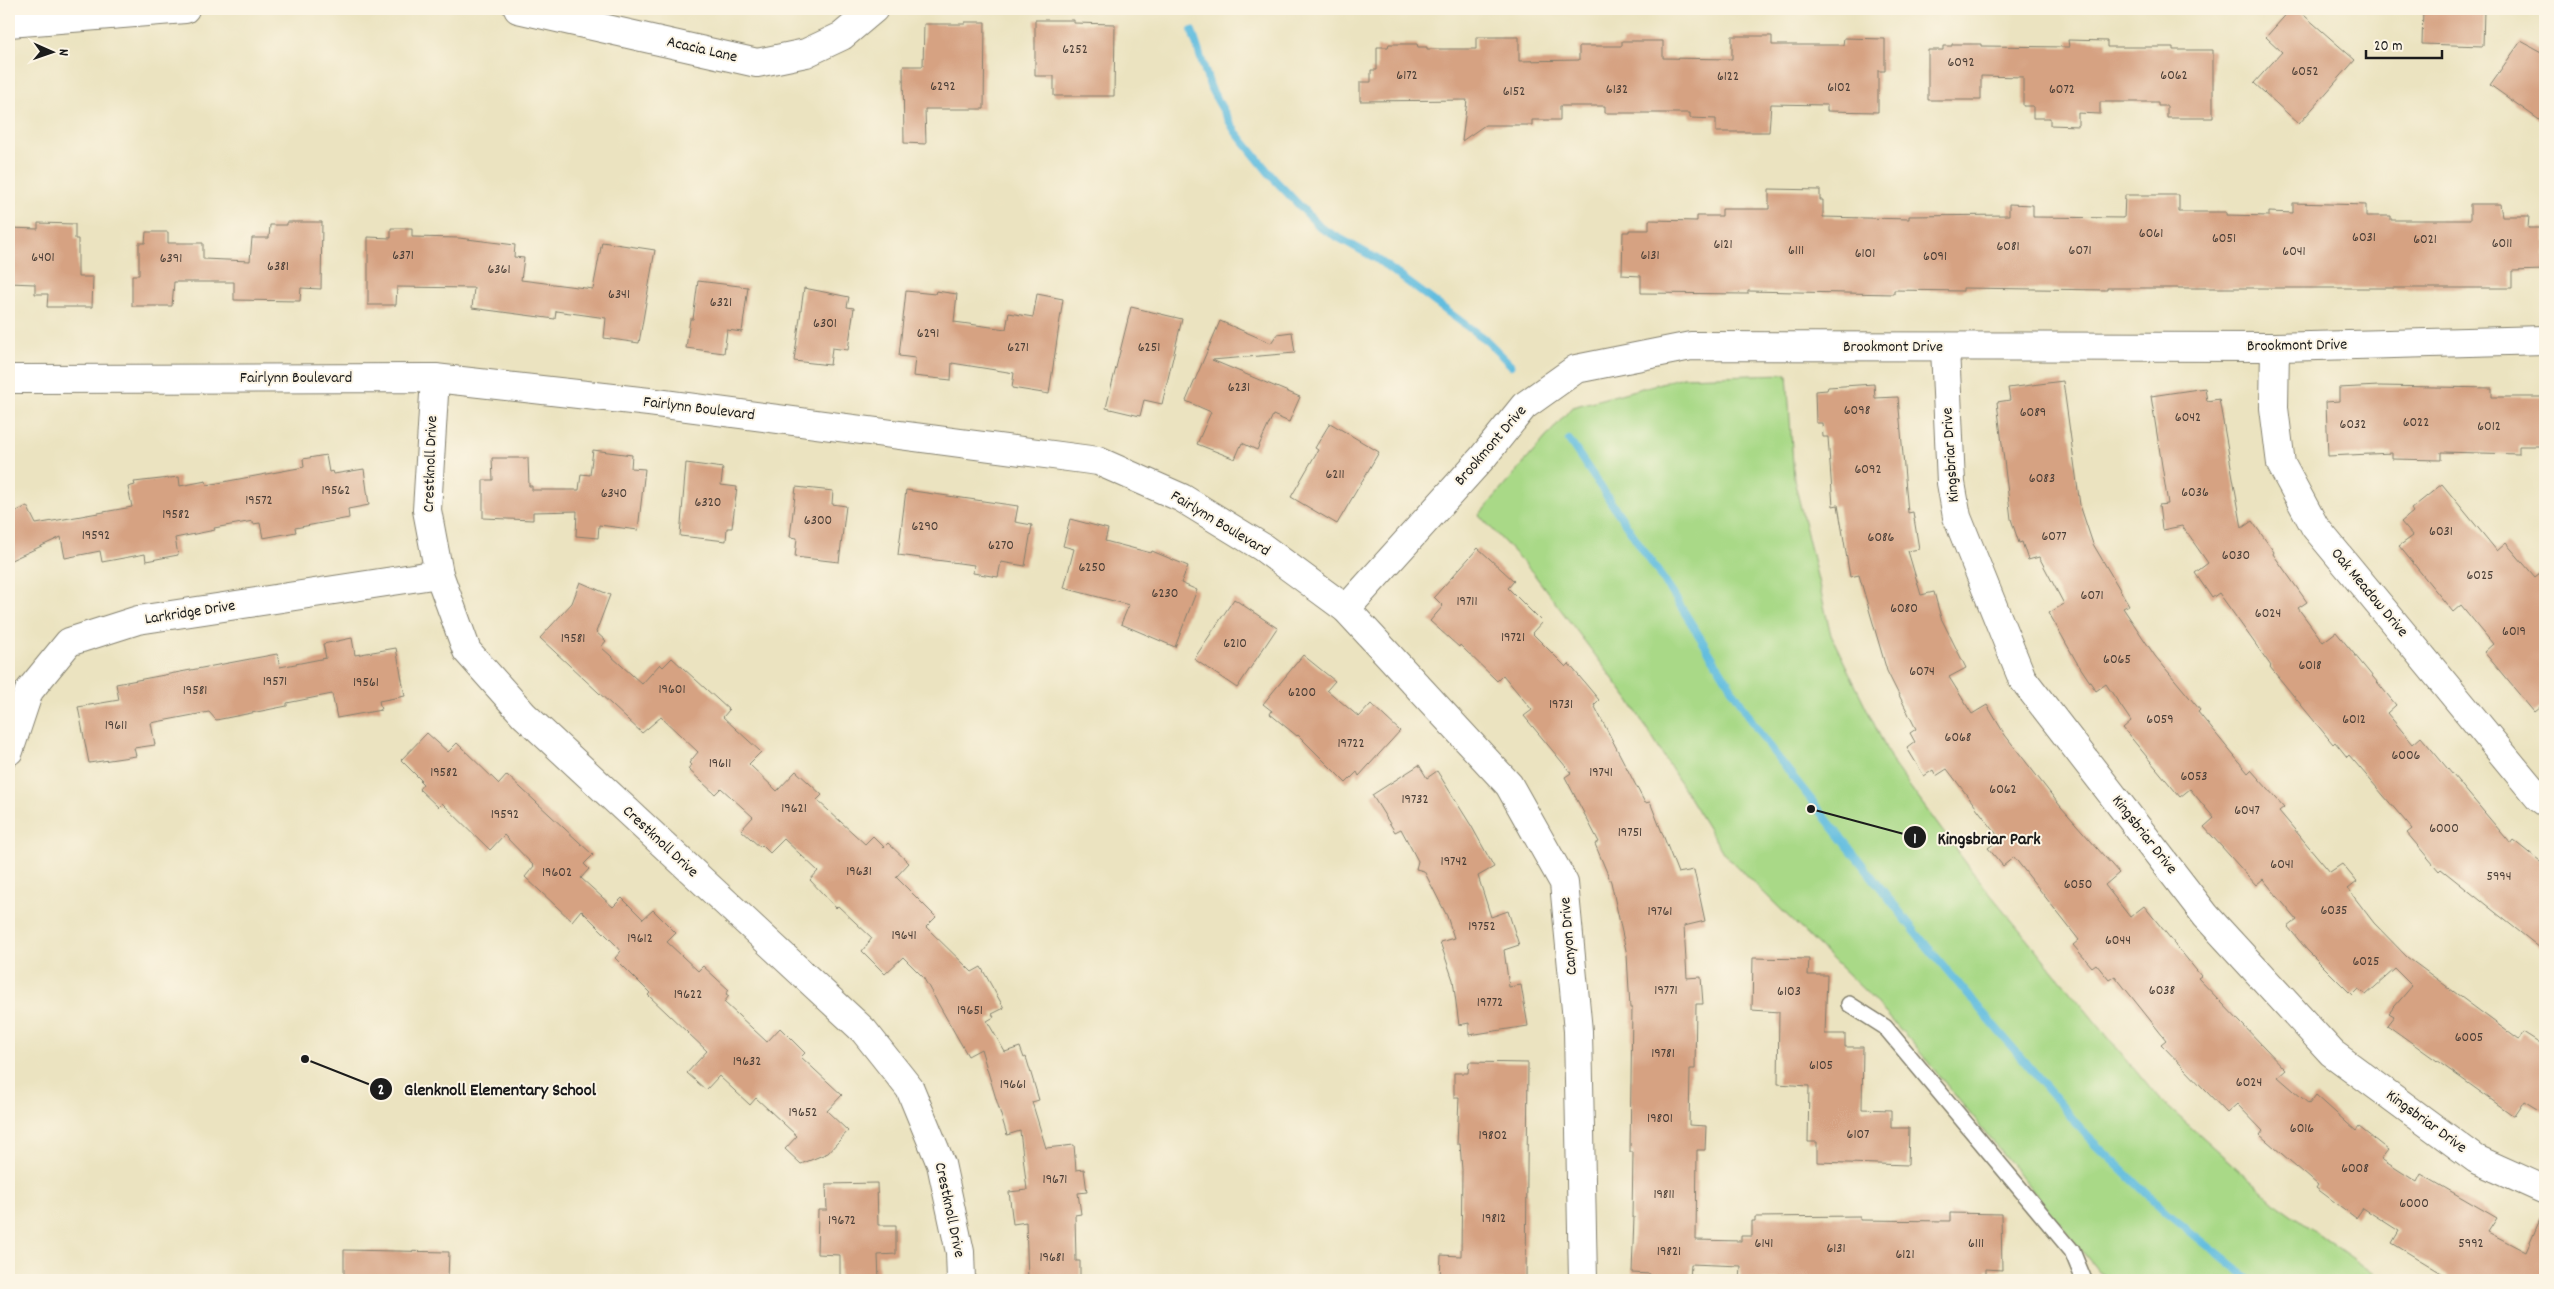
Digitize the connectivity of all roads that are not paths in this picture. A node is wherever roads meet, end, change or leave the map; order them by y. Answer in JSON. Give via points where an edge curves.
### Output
{"nodes":[{"id":1,"x":185,"y":9,"type":"edge"},
{"id":2,"x":518,"y":9,"type":"edge"},
{"id":3,"x":874,"y":9,"type":"edge"},
{"id":4,"x":9,"y":23,"type":"edge"},
{"id":5,"x":2545,"y":340,"type":"edge"},
{"id":6,"x":2275,"y":347,"type":"junction"},
{"id":7,"x":1945,"y":348,"type":"junction"},
{"id":8,"x":435,"y":378,"type":"junction"},
{"id":9,"x":9,"y":380,"type":"edge"},
{"id":10,"x":439,"y":574,"type":"junction"},
{"id":11,"x":1346,"y":609,"type":"junction"},
{"id":12,"x":9,"y":751,"type":"edge"},
{"id":13,"x":2545,"y":802,"type":"edge"},
{"id":14,"x":1849,"y":1004,"type":"dead end"},
{"id":15,"x":2545,"y":1190,"type":"edge"},
{"id":16,"x":961,"y":1280,"type":"edge"},
{"id":17,"x":1583,"y":1280,"type":"edge"},
{"id":18,"x":2084,"y":1280,"type":"edge"}],
"edges":[{"from":1,"to":4,"type":"street"},
{"from":2,"to":3,"type":"street","name":"Acacia Lane","via":[[757,63],[806,53],[842,36]]},
{"from":5,"to":6,"type":"street","name":"Brookmont Drive"},
{"from":6,"to":7,"type":"street","name":"Brookmont Drive"},
{"from":6,"to":13,"type":"street","name":"Oak Meadow Drive","via":[[2274,408],[2281,464],[2315,527]]},
{"from":7,"to":11,"type":"street","name":"Brookmont Drive","via":[[1691,346],[1576,369],[1524,406],[1483,457]]},
{"from":7,"to":15,"type":"street","name":"Kingsbriar Drive","via":[[1951,483],[1957,517],[2022,678],[2206,916],[2332,1053],[2476,1159]]},
{"from":8,"to":9,"type":"street","name":"Fairlynn Boulevard"},
{"from":8,"to":10,"type":"street","name":"Crestknoll Drive","via":[[427,510]]},
{"from":8,"to":11,"type":"street","name":"Fairlynn Boulevard","via":[[650,402],[1098,462],[1182,498],[1262,547]]},
{"from":10,"to":12,"type":"street","name":"Larkridge Drive","via":[[138,620],[69,642],[29,691]]},
{"from":10,"to":16,"type":"street","name":"Crestknoll Drive","via":[[468,651],[524,715],[864,1031],[910,1089],[941,1164],[960,1252]]},
{"from":11,"to":17,"type":"street","name":"Canyon Drive","via":[[1509,784],[1564,883],[1578,1031]]},
{"from":14,"to":18,"type":"lane","via":[[1885,1027],[2072,1251]]}]}
